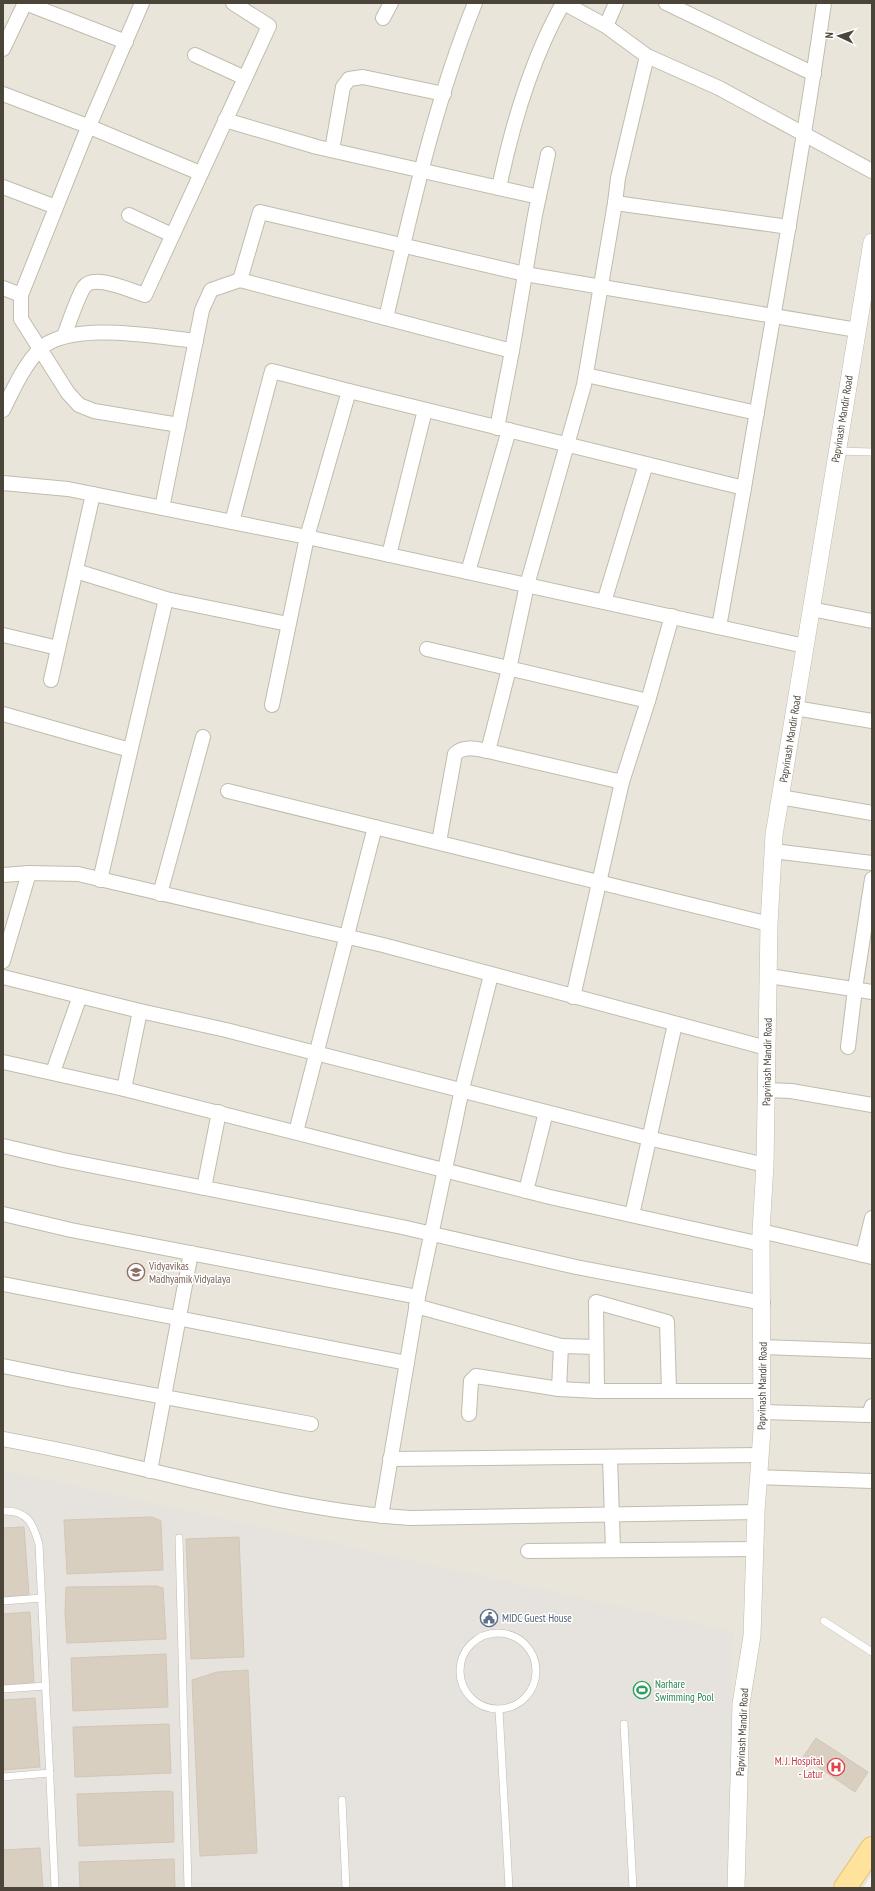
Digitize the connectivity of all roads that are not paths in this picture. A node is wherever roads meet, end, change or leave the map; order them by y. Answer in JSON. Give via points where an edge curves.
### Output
{"nodes":[{"id":1,"x":25,"y":3,"type":"edge"},
{"id":2,"x":142,"y":3,"type":"edge"},
{"id":3,"x":233,"y":3,"type":"edge"},
{"id":4,"x":391,"y":3,"type":"edge"},
{"id":5,"x":475,"y":3,"type":"edge"},
{"id":6,"x":564,"y":3,"type":"edge"},
{"id":7,"x":616,"y":3,"type":"edge"},
{"id":8,"x":666,"y":3,"type":"edge"},
{"id":9,"x":824,"y":3,"type":"edge"},
{"id":10,"x":383,"y":18,"type":"dead end"},
{"id":11,"x":606,"y":26,"type":"junction"},
{"id":12,"x":126,"y":42,"type":"junction"},
{"id":13,"x":3,"y":48,"type":"edge"},
{"id":14,"x":195,"y":55,"type":"dead end"},
{"id":15,"x":647,"y":56,"type":"junction"},
{"id":16,"x":814,"y":74,"type":"junction"},
{"id":17,"x":245,"y":78,"type":"junction"},
{"id":18,"x":3,"y":94,"type":"edge"},
{"id":19,"x":444,"y":94,"type":"junction"},
{"id":20,"x":225,"y":120,"type":"junction"},
{"id":21,"x":90,"y":127,"type":"junction"},
{"id":22,"x":805,"y":135,"type":"junction"},
{"id":23,"x":332,"y":150,"type":"junction"},
{"id":24,"x":548,"y":154,"type":"dead end"},
{"id":25,"x":421,"y":171,"type":"junction"},
{"id":26,"x":872,"y":171,"type":"edge"},
{"id":27,"x":200,"y":173,"type":"junction"},
{"id":28,"x":3,"y":187,"type":"edge"},
{"id":29,"x":499,"y":188,"type":"junction"},
{"id":30,"x":539,"y":197,"type":"junction"},
{"id":31,"x":615,"y":203,"type":"junction"},
{"id":32,"x":56,"y":207,"type":"junction"},
{"id":33,"x":129,"y":215,"type":"dead end"},
{"id":34,"x":789,"y":227,"type":"junction"},
{"id":35,"x":172,"y":235,"type":"junction"},
{"id":36,"x":872,"y":242,"type":"edge"},
{"id":37,"x":403,"y":246,"type":"junction"},
{"id":38,"x":525,"y":274,"type":"junction"},
{"id":39,"x":240,"y":280,"type":"junction"},
{"id":40,"x":601,"y":286,"type":"junction"},
{"id":41,"x":3,"y":288,"type":"edge"},
{"id":42,"x":21,"y":295,"type":"junction"},
{"id":43,"x":773,"y":315,"type":"junction"},
{"id":44,"x":386,"y":318,"type":"junction"},
{"id":45,"x":857,"y":330,"type":"junction"},
{"id":46,"x":64,"y":336,"type":"junction"},
{"id":47,"x":196,"y":341,"type":"junction"},
{"id":48,"x":40,"y":350,"type":"junction"},
{"id":49,"x":512,"y":351,"type":"junction"},
{"id":50,"x":586,"y":375,"type":"junction"},
{"id":51,"x":349,"y":391,"type":"junction"},
{"id":52,"x":3,"y":410,"type":"edge"},
{"id":53,"x":425,"y":410,"type":"junction"},
{"id":54,"x":757,"y":413,"type":"junction"},
{"id":55,"x":179,"y":425,"type":"junction"},
{"id":56,"x":503,"y":429,"type":"junction"},
{"id":57,"x":567,"y":446,"type":"junction"},
{"id":58,"x":837,"y":451,"type":"junction"},
{"id":59,"x":872,"y":452,"type":"edge"},
{"id":60,"x":646,"y":464,"type":"junction"},
{"id":61,"x":3,"y":483,"type":"edge"},
{"id":62,"x":744,"y":488,"type":"junction"},
{"id":63,"x":93,"y":494,"type":"junction"},
{"id":64,"x":162,"y":508,"type":"junction"},
{"id":65,"x":232,"y":522,"type":"junction"},
{"id":66,"x":307,"y":538,"type":"junction"},
{"id":67,"x":389,"y":555,"type":"junction"},
{"id":68,"x":76,"y":571,"type":"junction"},
{"id":69,"x":468,"y":572,"type":"junction"},
{"id":70,"x":526,"y":585,"type":"junction"},
{"id":71,"x":166,"y":599,"type":"junction"},
{"id":72,"x":604,"y":602,"type":"junction"},
{"id":73,"x":812,"y":610,"type":"junction"},
{"id":74,"x":672,"y":616,"type":"junction"},
{"id":75,"x":872,"y":621,"type":"edge"},
{"id":76,"x":288,"y":624,"type":"junction"},
{"id":77,"x":719,"y":627,"type":"junction"},
{"id":78,"x":3,"y":635,"type":"edge"},
{"id":79,"x":805,"y":646,"type":"junction"},
{"id":80,"x":58,"y":648,"type":"junction"},
{"id":81,"x":427,"y":650,"type":"dead end"},
{"id":82,"x":509,"y":669,"type":"junction"},
{"id":83,"x":51,"y":680,"type":"dead end"},
{"id":84,"x":648,"y":701,"type":"junction"},
{"id":85,"x":272,"y":705,"type":"dead end"},
{"id":86,"x":795,"y":708,"type":"junction"},
{"id":87,"x":3,"y":714,"type":"edge"},
{"id":88,"x":872,"y":721,"type":"edge"},
{"id":89,"x":203,"y":736,"type":"dead end"},
{"id":90,"x":130,"y":750,"type":"junction"},
{"id":91,"x":488,"y":751,"type":"junction"},
{"id":92,"x":622,"y":782,"type":"junction"},
{"id":93,"x":228,"y":791,"type":"dead end"},
{"id":94,"x":780,"y":797,"type":"junction"},
{"id":95,"x":872,"y":813,"type":"edge"},
{"id":96,"x":375,"y":827,"type":"junction"},
{"id":97,"x":439,"y":842,"type":"junction"},
{"id":98,"x":774,"y":851,"type":"junction"},
{"id":99,"x":872,"y":863,"type":"edge"},
{"id":100,"x":29,"y":873,"type":"junction"},
{"id":101,"x":3,"y":875,"type":"edge"},
{"id":102,"x":872,"y":879,"type":"edge"},
{"id":103,"x":100,"y":880,"type":"junction"},
{"id":104,"x":599,"y":882,"type":"junction"},
{"id":105,"x":160,"y":894,"type":"junction"},
{"id":106,"x":769,"y":924,"type":"junction"},
{"id":107,"x":347,"y":936,"type":"junction"},
{"id":108,"x":3,"y":961,"type":"edge"},
{"id":109,"x":491,"y":975,"type":"junction"},
{"id":110,"x":769,"y":976,"type":"junction"},
{"id":111,"x":3,"y":977,"type":"edge"},
{"id":112,"x":854,"y":989,"type":"junction"},
{"id":113,"x":872,"y":992,"type":"edge"},
{"id":114,"x":80,"y":996,"type":"junction"},
{"id":115,"x":572,"y":997,"type":"junction"},
{"id":116,"x":140,"y":1011,"type":"junction"},
{"id":117,"x":675,"y":1024,"type":"junction"},
{"id":118,"x":848,"y":1047,"type":"dead end"},
{"id":119,"x":767,"y":1048,"type":"junction"},
{"id":120,"x":317,"y":1053,"type":"junction"},
{"id":121,"x":3,"y":1062,"type":"edge"},
{"id":122,"x":53,"y":1072,"type":"junction"},
{"id":123,"x":124,"y":1089,"type":"junction"},
{"id":124,"x":462,"y":1090,"type":"junction"},
{"id":125,"x":766,"y":1090,"type":"junction"},
{"id":126,"x":872,"y":1105,"type":"edge"},
{"id":127,"x":219,"y":1112,"type":"junction"},
{"id":128,"x":546,"y":1112,"type":"junction"},
{"id":129,"x":296,"y":1132,"type":"junction"},
{"id":130,"x":648,"y":1138,"type":"junction"},
{"id":131,"x":3,"y":1146,"type":"edge"},
{"id":132,"x":765,"y":1165,"type":"junction"},
{"id":133,"x":444,"y":1170,"type":"junction"},
{"id":134,"x":204,"y":1188,"type":"junction"},
{"id":135,"x":526,"y":1191,"type":"junction"},
{"id":136,"x":3,"y":1214,"type":"edge"},
{"id":137,"x":632,"y":1215,"type":"junction"},
{"id":138,"x":872,"y":1218,"type":"edge"},
{"id":139,"x":431,"y":1234,"type":"junction"},
{"id":140,"x":761,"y":1237,"type":"junction"},
{"id":141,"x":191,"y":1253,"type":"junction"},
{"id":142,"x":867,"y":1256,"type":"edge"},
{"id":143,"x":3,"y":1284,"type":"edge"},
{"id":144,"x":417,"y":1301,"type":"junction"},
{"id":145,"x":763,"y":1303,"type":"junction"},
{"id":146,"x":179,"y":1318,"type":"junction"},
{"id":147,"x":561,"y":1346,"type":"junction"},
{"id":148,"x":596,"y":1347,"type":"junction"},
{"id":149,"x":762,"y":1348,"type":"junction"},
{"id":150,"x":872,"y":1351,"type":"edge"},
{"id":151,"x":406,"y":1363,"type":"junction"},
{"id":152,"x":3,"y":1366,"type":"edge"},
{"id":153,"x":559,"y":1389,"type":"junction"},
{"id":154,"x":762,"y":1390,"type":"junction"},
{"id":155,"x":597,"y":1391,"type":"junction"},
{"id":156,"x":669,"y":1391,"type":"junction"},
{"id":157,"x":163,"y":1397,"type":"junction"},
{"id":158,"x":872,"y":1406,"type":"edge"},
{"id":159,"x":762,"y":1412,"type":"junction"},
{"id":160,"x":468,"y":1414,"type":"dead end"},
{"id":161,"x":311,"y":1424,"type":"dead end"},
{"id":162,"x":3,"y":1439,"type":"edge"},
{"id":163,"x":760,"y":1455,"type":"junction"},
{"id":164,"x":610,"y":1457,"type":"junction"},
{"id":165,"x":390,"y":1459,"type":"junction"},
{"id":166,"x":150,"y":1471,"type":"junction"},
{"id":167,"x":758,"y":1477,"type":"junction"},
{"id":168,"x":872,"y":1482,"type":"edge"},
{"id":169,"x":3,"y":1511,"type":"edge"},
{"id":170,"x":756,"y":1512,"type":"junction"},
{"id":171,"x":611,"y":1513,"type":"junction"},
{"id":172,"x":381,"y":1516,"type":"junction"},
{"id":173,"x":179,"y":1538,"type":"dead end"},
{"id":174,"x":756,"y":1549,"type":"junction"},
{"id":175,"x":528,"y":1550,"type":"dead end"},
{"id":176,"x":613,"y":1550,"type":"junction"},
{"id":177,"x":42,"y":1598,"type":"junction"},
{"id":178,"x":3,"y":1601,"type":"edge"},
{"id":179,"x":824,"y":1621,"type":"dead end"},
{"id":180,"x":872,"y":1652,"type":"edge"},
{"id":181,"x":46,"y":1686,"type":"junction"},
{"id":182,"x":3,"y":1689,"type":"edge"},
{"id":183,"x":499,"y":1710,"type":"junction"},
{"id":184,"x":624,"y":1724,"type":"dead end"},
{"id":185,"x":50,"y":1773,"type":"junction"},
{"id":186,"x":3,"y":1777,"type":"edge"},
{"id":187,"x":342,"y":1800,"type":"dead end"},
{"id":188,"x":872,"y":1848,"type":"edge"},
{"id":189,"x":55,"y":1888,"type":"edge"},
{"id":190,"x":188,"y":1888,"type":"edge"},
{"id":191,"x":346,"y":1888,"type":"edge"},
{"id":192,"x":509,"y":1888,"type":"edge"},
{"id":193,"x":633,"y":1888,"type":"edge"},
{"id":194,"x":736,"y":1888,"type":"edge"},
{"id":195,"x":845,"y":1888,"type":"edge"}],
"edges":[{"from":1,"to":12,"type":"street"},
{"from":1,"to":13,"type":"street"},
{"from":2,"to":12,"type":"street"},
{"from":3,"to":17,"type":"street","via":[[269,26]]},
{"from":4,"to":10,"type":"street"},
{"from":5,"to":19,"type":"street","via":[[455,52]]},
{"from":6,"to":11,"type":"street"},
{"from":6,"to":29,"type":"street","via":[[547,31],[515,120]]},
{"from":7,"to":11,"type":"street"},
{"from":8,"to":16,"type":"street"},
{"from":9,"to":16,"type":"street"},
{"from":11,"to":15,"type":"street"},
{"from":12,"to":21,"type":"street"},
{"from":14,"to":17,"type":"street"},
{"from":15,"to":22,"type":"street","via":[[719,88]]},
{"from":15,"to":31,"type":"street","via":[[618,178]]},
{"from":16,"to":22,"type":"street"},
{"from":17,"to":20,"type":"street"},
{"from":18,"to":21,"type":"street"},
{"from":19,"to":23,"type":"street","via":[[363,77],[349,78],[344,87]]},
{"from":19,"to":25,"type":"street"},
{"from":20,"to":23,"type":"street"},
{"from":20,"to":27,"type":"street"},
{"from":21,"to":27,"type":"street"},
{"from":21,"to":32,"type":"street"},
{"from":22,"to":26,"type":"street"},
{"from":22,"to":34,"type":"street"},
{"from":23,"to":25,"type":"street"},
{"from":24,"to":30,"type":"street"},
{"from":25,"to":29,"type":"street"},
{"from":25,"to":37,"type":"street"},
{"from":27,"to":35,"type":"street"},
{"from":28,"to":32,"type":"street"},
{"from":29,"to":30,"type":"street"},
{"from":30,"to":38,"type":"street"},
{"from":31,"to":34,"type":"street"},
{"from":31,"to":40,"type":"street"},
{"from":32,"to":42,"type":"street"},
{"from":33,"to":35,"type":"street"},
{"from":34,"to":43,"type":"street"},
{"from":35,"to":46,"type":"street","via":[[145,295],[106,283],[92,282],[84,287]]},
{"from":36,"to":45,"type":"street","name":"Papvinash Mandir Road"},
{"from":37,"to":38,"type":"street"},
{"from":37,"to":39,"type":"street","via":[[260,212]]},
{"from":37,"to":44,"type":"street"},
{"from":38,"to":40,"type":"street"},
{"from":38,"to":49,"type":"street"},
{"from":39,"to":44,"type":"street"},
{"from":39,"to":47,"type":"street","via":[[211,290],[202,310]]},
{"from":40,"to":43,"type":"street"},
{"from":40,"to":50,"type":"street"},
{"from":41,"to":42,"type":"street"},
{"from":42,"to":48,"type":"street","via":[[21,319]]},
{"from":43,"to":45,"type":"street"},
{"from":43,"to":54,"type":"street"},
{"from":44,"to":49,"type":"street"},
{"from":45,"to":58,"type":"street","name":"Papvinash Mandir Road"},
{"from":46,"to":47,"type":"street","via":[[103,332]]},
{"from":46,"to":48,"type":"street"},
{"from":47,"to":55,"type":"street"},
{"from":48,"to":52,"type":"street","via":[[18,380]]},
{"from":48,"to":55,"type":"street","via":[[79,406],[94,411]]},
{"from":49,"to":56,"type":"street"},
{"from":50,"to":54,"type":"street"},
{"from":50,"to":57,"type":"street"},
{"from":51,"to":53,"type":"street"},
{"from":51,"to":65,"type":"street","via":[[272,371]]},
{"from":51,"to":66,"type":"street"},
{"from":53,"to":56,"type":"street"},
{"from":53,"to":67,"type":"street"},
{"from":54,"to":62,"type":"street"},
{"from":55,"to":64,"type":"street"},
{"from":56,"to":57,"type":"street"},
{"from":56,"to":69,"type":"street"},
{"from":57,"to":60,"type":"street"},
{"from":57,"to":70,"type":"street"},
{"from":58,"to":59,"type":"lane"},
{"from":58,"to":73,"type":"street","name":"Papvinash Mandir Road"},
{"from":60,"to":62,"type":"street"},
{"from":60,"to":72,"type":"street"},
{"from":61,"to":63,"type":"street"},
{"from":62,"to":77,"type":"street"},
{"from":63,"to":64,"type":"street"},
{"from":63,"to":68,"type":"street"},
{"from":64,"to":65,"type":"street"},
{"from":65,"to":66,"type":"street"},
{"from":66,"to":67,"type":"street"},
{"from":66,"to":76,"type":"street"},
{"from":67,"to":69,"type":"street"},
{"from":68,"to":71,"type":"street"},
{"from":68,"to":80,"type":"street"},
{"from":69,"to":70,"type":"street"},
{"from":70,"to":72,"type":"street"},
{"from":70,"to":82,"type":"street"},
{"from":71,"to":76,"type":"street"},
{"from":71,"to":90,"type":"street"},
{"from":72,"to":74,"type":"street"},
{"from":73,"to":75,"type":"street"},
{"from":73,"to":79,"type":"street","name":"Papvinash Mandir Road"},
{"from":74,"to":77,"type":"street"},
{"from":74,"to":84,"type":"street"},
{"from":76,"to":85,"type":"street"},
{"from":77,"to":79,"type":"street"},
{"from":78,"to":80,"type":"street"},
{"from":79,"to":86,"type":"street","name":"Papvinash Mandir Road"},
{"from":80,"to":83,"type":"street"},
{"from":81,"to":82,"type":"street"},
{"from":82,"to":84,"type":"street"},
{"from":82,"to":91,"type":"street"},
{"from":84,"to":92,"type":"street"},
{"from":86,"to":88,"type":"street"},
{"from":86,"to":94,"type":"street","name":"Papvinash Mandir Road"},
{"from":87,"to":90,"type":"street"},
{"from":89,"to":105,"type":"street"},
{"from":90,"to":103,"type":"street"},
{"from":91,"to":92,"type":"street"},
{"from":91,"to":97,"type":"street","via":[[464,748],[455,754]]},
{"from":92,"to":104,"type":"street"},
{"from":93,"to":96,"type":"street"},
{"from":94,"to":95,"type":"street"},
{"from":94,"to":98,"type":"street","name":"Papvinash Mandir Road"},
{"from":96,"to":97,"type":"street"},
{"from":96,"to":107,"type":"street"},
{"from":97,"to":104,"type":"street"},
{"from":98,"to":99,"type":"street"},
{"from":98,"to":106,"type":"street","name":"Papvinash Mandir Road"},
{"from":100,"to":101,"type":"street"},
{"from":100,"to":103,"type":"street","via":[[78,874]]},
{"from":100,"to":108,"type":"street"},
{"from":102,"to":112,"type":"street"},
{"from":103,"to":105,"type":"street"},
{"from":104,"to":106,"type":"street"},
{"from":104,"to":115,"type":"street"},
{"from":105,"to":107,"type":"street"},
{"from":106,"to":110,"type":"street","name":"Papvinash Mandir Road"},
{"from":107,"to":109,"type":"street"},
{"from":107,"to":120,"type":"street"},
{"from":109,"to":115,"type":"street"},
{"from":109,"to":124,"type":"street"},
{"from":110,"to":112,"type":"street"},
{"from":110,"to":119,"type":"street","name":"Papvinash Mandir Road"},
{"from":111,"to":114,"type":"street"},
{"from":112,"to":113,"type":"street"},
{"from":112,"to":118,"type":"street"},
{"from":114,"to":116,"type":"street"},
{"from":114,"to":122,"type":"street"},
{"from":115,"to":117,"type":"street"},
{"from":116,"to":120,"type":"street"},
{"from":116,"to":123,"type":"street"},
{"from":117,"to":119,"type":"street"},
{"from":117,"to":130,"type":"street"},
{"from":119,"to":125,"type":"street","name":"Papvinash Mandir Road"},
{"from":120,"to":124,"type":"street"},
{"from":120,"to":129,"type":"street"},
{"from":121,"to":122,"type":"street"},
{"from":122,"to":123,"type":"street"},
{"from":123,"to":127,"type":"street"},
{"from":124,"to":128,"type":"street"},
{"from":124,"to":133,"type":"street"},
{"from":125,"to":126,"type":"street","via":[[791,1091]]},
{"from":125,"to":132,"type":"street","name":"Papvinash Mandir Road"},
{"from":127,"to":129,"type":"street"},
{"from":127,"to":134,"type":"street"},
{"from":128,"to":130,"type":"street"},
{"from":128,"to":135,"type":"street"},
{"from":129,"to":133,"type":"street"},
{"from":130,"to":132,"type":"street"},
{"from":130,"to":137,"type":"street"},
{"from":131,"to":134,"type":"street"},
{"from":132,"to":140,"type":"street","name":"Papvinash Mandir Road"},
{"from":133,"to":135,"type":"street"},
{"from":133,"to":139,"type":"street"},
{"from":134,"to":139,"type":"street"},
{"from":135,"to":137,"type":"street"},
{"from":136,"to":141,"type":"street"},
{"from":137,"to":140,"type":"street"},
{"from":138,"to":142,"type":"street"},
{"from":139,"to":144,"type":"street"},
{"from":139,"to":145,"type":"street","via":[[576,1267]]},
{"from":140,"to":142,"type":"street"},
{"from":140,"to":145,"type":"street","name":"Papvinash Mandir Road"},
{"from":141,"to":144,"type":"street"},
{"from":141,"to":146,"type":"street"},
{"from":143,"to":146,"type":"street"},
{"from":144,"to":147,"type":"street"},
{"from":144,"to":151,"type":"street"},
{"from":145,"to":149,"type":"street","name":"Papvinash Mandir Road"},
{"from":146,"to":151,"type":"street"},
{"from":146,"to":157,"type":"street"},
{"from":147,"to":148,"type":"street"},
{"from":147,"to":153,"type":"street"},
{"from":148,"to":155,"type":"street"},
{"from":148,"to":156,"type":"street","via":[[596,1302],[667,1322]]},
{"from":149,"to":150,"type":"street"},
{"from":149,"to":154,"type":"street","name":"Papvinash Mandir Road"},
{"from":151,"to":165,"type":"street"},
{"from":152,"to":157,"type":"street"},
{"from":153,"to":155,"type":"street"},
{"from":153,"to":160,"type":"street","via":[[476,1376],[471,1381]]},
{"from":154,"to":156,"type":"street"},
{"from":154,"to":159,"type":"street","name":"Papvinash Mandir Road"},
{"from":155,"to":156,"type":"street"},
{"from":157,"to":161,"type":"street"},
{"from":157,"to":166,"type":"street"},
{"from":158,"to":159,"type":"street","via":[[869,1416]]},
{"from":159,"to":163,"type":"street","name":"Papvinash Mandir Road"},
{"from":162,"to":166,"type":"street"},
{"from":163,"to":164,"type":"street"},
{"from":163,"to":167,"type":"street","name":"Papvinash Mandir Road"},
{"from":164,"to":165,"type":"street"},
{"from":164,"to":171,"type":"street"},
{"from":165,"to":172,"type":"street"},
{"from":166,"to":172,"type":"street","via":[[267,1498]]},
{"from":167,"to":168,"type":"street"},
{"from":167,"to":170,"type":"street","name":"Papvinash Mandir Road"},
{"from":169,"to":177,"type":"lane","via":[[22,1515],[33,1524],[40,1544]]},
{"from":170,"to":171,"type":"street"},
{"from":170,"to":174,"type":"street","name":"Papvinash Mandir Road"},
{"from":171,"to":172,"type":"street","via":[[410,1518]]},
{"from":171,"to":176,"type":"street"},
{"from":173,"to":190,"type":"lane"},
{"from":174,"to":176,"type":"street"},
{"from":174,"to":194,"type":"street","name":"Papvinash Mandir Road","via":[[752,1636],[741,1704]]},
{"from":175,"to":176,"type":"street"},
{"from":177,"to":178,"type":"lane"},
{"from":177,"to":181,"type":"lane"},
{"from":179,"to":180,"type":"lane"},
{"from":181,"to":182,"type":"lane"},
{"from":181,"to":185,"type":"lane"},
{"from":183,"to":183,"type":"lane","via":[[481,1706],[467,1694],[460,1677],[466,1650],[484,1636],[497,1633],[506,1634],[522,1642],[533,1657],[536,1675],[534,1684],[524,1699],[516,1705]]},
{"from":183,"to":192,"type":"lane"},
{"from":184,"to":193,"type":"lane"},
{"from":185,"to":186,"type":"lane"},
{"from":185,"to":189,"type":"lane"},
{"from":187,"to":191,"type":"lane"},
{"from":188,"to":195,"type":"main road"}]}
